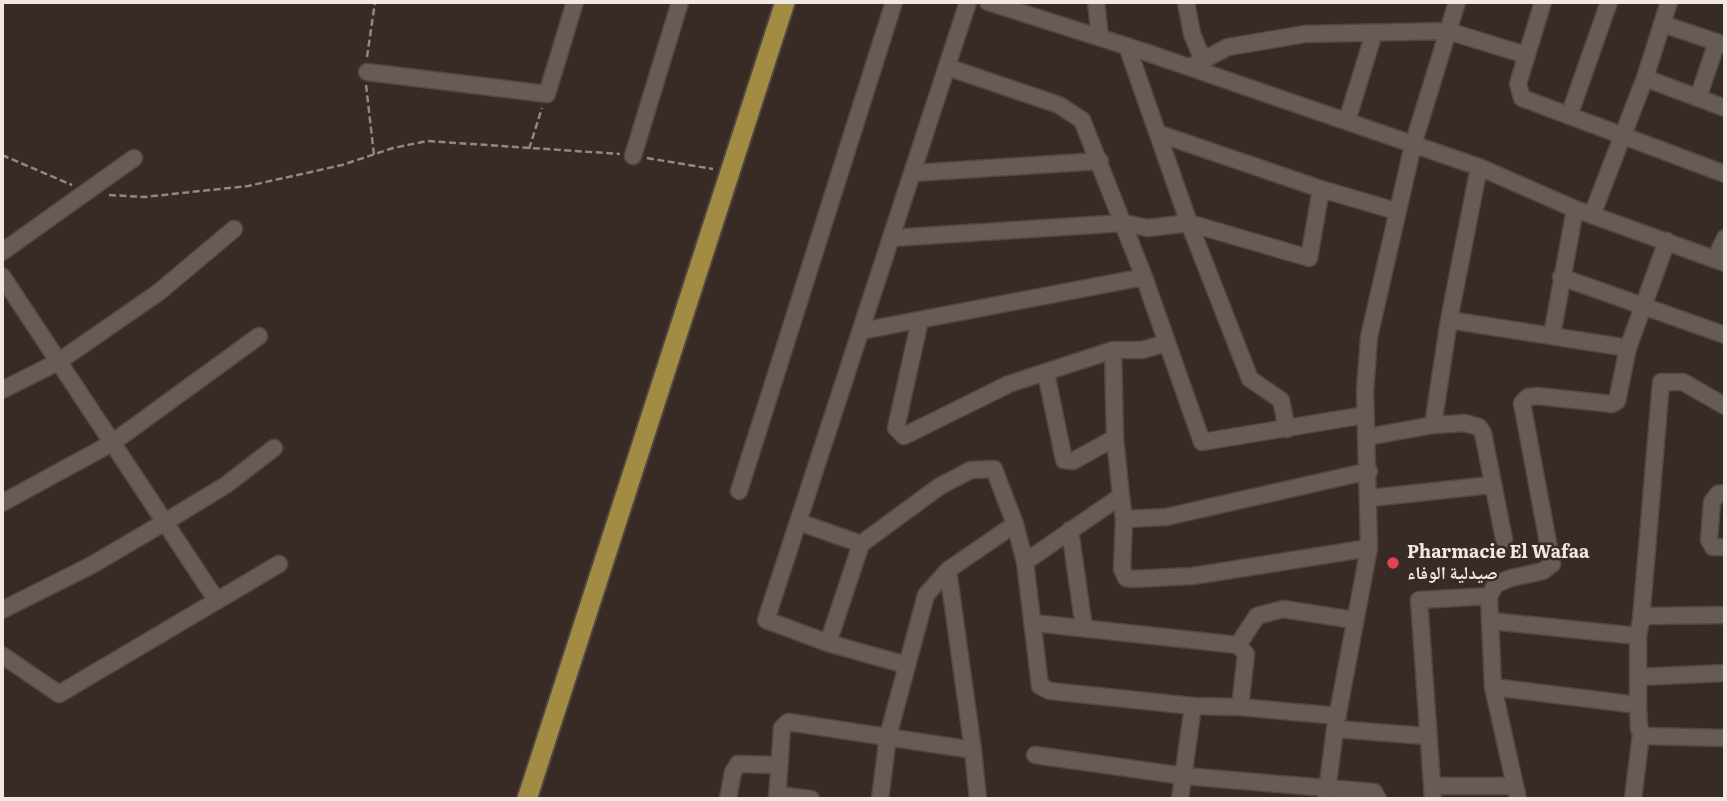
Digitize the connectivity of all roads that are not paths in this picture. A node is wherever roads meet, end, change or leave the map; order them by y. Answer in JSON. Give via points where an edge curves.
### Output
{"nodes":[{"id":1,"x":575,"y":2,"type":"edge"},
{"id":2,"x":680,"y":2,"type":"edge"},
{"id":3,"x":785,"y":2,"type":"edge"},
{"id":4,"x":894,"y":2,"type":"edge"},
{"id":5,"x":968,"y":2,"type":"edge"},
{"id":6,"x":988,"y":2,"type":"edge"},
{"id":7,"x":1096,"y":2,"type":"edge"},
{"id":8,"x":1186,"y":2,"type":"edge"},
{"id":9,"x":1457,"y":2,"type":"edge"},
{"id":10,"x":1543,"y":2,"type":"edge"},
{"id":11,"x":1609,"y":2,"type":"edge"},
{"id":12,"x":1669,"y":2,"type":"edge"},
{"id":13,"x":1663,"y":24,"type":"junction"},
{"id":14,"x":1448,"y":31,"type":"junction"},
{"id":15,"x":1374,"y":33,"type":"junction"},
{"id":16,"x":1100,"y":37,"type":"junction"},
{"id":17,"x":1721,"y":44,"type":"edge"},
{"id":18,"x":1127,"y":46,"type":"junction"},
{"id":19,"x":1526,"y":55,"type":"junction"},
{"id":20,"x":1196,"y":62,"type":"junction"},
{"id":21,"x":947,"y":67,"type":"junction"},
{"id":22,"x":367,"y":72,"type":"dead end"},
{"id":23,"x":1645,"y":78,"type":"junction"},
{"id":24,"x":1698,"y":98,"type":"junction"},
{"id":25,"x":1725,"y":108,"type":"edge"},
{"id":26,"x":1569,"y":116,"type":"junction"},
{"id":27,"x":1347,"y":121,"type":"junction"},
{"id":28,"x":1160,"y":134,"type":"junction"},
{"id":29,"x":1621,"y":136,"type":"junction"},
{"id":30,"x":1413,"y":145,"type":"junction"},
{"id":31,"x":633,"y":156,"type":"road end"},
{"id":32,"x":134,"y":158,"type":"dead end"},
{"id":33,"x":1100,"y":161,"type":"junction"},
{"id":34,"x":1479,"y":167,"type":"junction"},
{"id":35,"x":913,"y":173,"type":"junction"},
{"id":36,"x":1725,"y":174,"type":"edge"},
{"id":37,"x":1321,"y":189,"type":"junction"},
{"id":38,"x":1575,"y":209,"type":"junction"},
{"id":39,"x":1396,"y":211,"type":"junction"},
{"id":40,"x":1592,"y":215,"type":"junction"},
{"id":41,"x":1124,"y":223,"type":"junction"},
{"id":42,"x":1189,"y":223,"type":"junction"},
{"id":43,"x":234,"y":229,"type":"dead end"},
{"id":44,"x":891,"y":238,"type":"junction"},
{"id":45,"x":1725,"y":238,"type":"edge"},
{"id":46,"x":1667,"y":241,"type":"junction"},
{"id":47,"x":2,"y":252,"type":"edge"},
{"id":48,"x":1720,"y":261,"type":"edge"},
{"id":49,"x":2,"y":276,"type":"edge"},
{"id":50,"x":1144,"y":277,"type":"junction"},
{"id":51,"x":1561,"y":277,"type":"junction"},
{"id":52,"x":1645,"y":304,"type":"junction"},
{"id":53,"x":920,"y":320,"type":"junction"},
{"id":54,"x":1449,"y":320,"type":"junction"},
{"id":55,"x":861,"y":331,"type":"junction"},
{"id":56,"x":1552,"y":335,"type":"junction"},
{"id":57,"x":1725,"y":335,"type":"edge"},
{"id":58,"x":259,"y":336,"type":"dead end"},
{"id":59,"x":1167,"y":343,"type":"junction"},
{"id":60,"x":1628,"y":348,"type":"junction"},
{"id":61,"x":1113,"y":350,"type":"junction"},
{"id":62,"x":58,"y":362,"type":"junction"},
{"id":63,"x":1046,"y":373,"type":"junction"},
{"id":64,"x":2,"y":390,"type":"edge"},
{"id":65,"x":1725,"y":406,"type":"edge"},
{"id":66,"x":1365,"y":415,"type":"junction"},
{"id":67,"x":1433,"y":425,"type":"junction"},
{"id":68,"x":1287,"y":429,"type":"junction"},
{"id":69,"x":1367,"y":436,"type":"junction"},
{"id":70,"x":1115,"y":438,"type":"junction"},
{"id":71,"x":112,"y":443,"type":"junction"},
{"id":72,"x":274,"y":448,"type":"dead end"},
{"id":73,"x":1369,"y":471,"type":"junction"},
{"id":74,"x":1491,"y":485,"type":"junction"},
{"id":75,"x":739,"y":491,"type":"dead end"},
{"id":76,"x":1725,"y":493,"type":"edge"},
{"id":77,"x":1121,"y":496,"type":"junction"},
{"id":78,"x":1370,"y":498,"type":"junction"},
{"id":79,"x":2,"y":503,"type":"edge"},
{"id":80,"x":1125,"y":519,"type":"junction"},
{"id":81,"x":799,"y":522,"type":"junction"},
{"id":82,"x":165,"y":523,"type":"junction"},
{"id":83,"x":1015,"y":524,"type":"junction"},
{"id":84,"x":1070,"y":530,"type":"junction"},
{"id":85,"x":1504,"y":539,"type":"dead end"},
{"id":86,"x":861,"y":544,"type":"junction"},
{"id":87,"x":1725,"y":547,"type":"edge"},
{"id":88,"x":1369,"y":548,"type":"junction"},
{"id":89,"x":1025,"y":562,"type":"junction"},
{"id":90,"x":279,"y":564,"type":"dead end"},
{"id":91,"x":948,"y":570,"type":"junction"},
{"id":92,"x":1489,"y":596,"type":"junction"},
{"id":93,"x":217,"y":601,"type":"junction"},
{"id":94,"x":2,"y":610,"type":"edge"},
{"id":95,"x":1725,"y":615,"type":"edge"},
{"id":96,"x":1354,"y":620,"type":"junction"},
{"id":97,"x":1491,"y":621,"type":"junction"},
{"id":98,"x":1034,"y":623,"type":"junction"},
{"id":99,"x":1084,"y":628,"type":"junction"},
{"id":100,"x":1640,"y":628,"type":"junction"},
{"id":101,"x":828,"y":643,"type":"junction"},
{"id":102,"x":1238,"y":645,"type":"junction"},
{"id":103,"x":2,"y":655,"type":"edge"},
{"id":104,"x":906,"y":665,"type":"junction"},
{"id":105,"x":1725,"y":673,"type":"edge"},
{"id":106,"x":1638,"y":677,"type":"junction"},
{"id":107,"x":1493,"y":687,"type":"junction"},
{"id":108,"x":1638,"y":705,"type":"junction"},
{"id":109,"x":1193,"y":706,"type":"junction"},
{"id":110,"x":1240,"y":707,"type":"junction"},
{"id":111,"x":1336,"y":723,"type":"junction"},
{"id":112,"x":1641,"y":734,"type":"junction"},
{"id":113,"x":888,"y":736,"type":"junction"},
{"id":114,"x":1426,"y":736,"type":"junction"},
{"id":115,"x":1725,"y":738,"type":"edge"},
{"id":116,"x":974,"y":750,"type":"junction"},
{"id":117,"x":1035,"y":755,"type":"dead end"},
{"id":118,"x":779,"y":765,"type":"junction"},
{"id":119,"x":1184,"y":776,"type":"junction"},
{"id":120,"x":1327,"y":793,"type":"edge"},
{"id":121,"x":1433,"y":793,"type":"edge"},
{"id":122,"x":1520,"y":796,"type":"edge"},
{"id":123,"x":777,"y":797,"type":"edge"},
{"id":124,"x":527,"y":799,"type":"edge"},
{"id":125,"x":728,"y":799,"type":"edge"},
{"id":126,"x":811,"y":799,"type":"edge"},
{"id":127,"x":880,"y":799,"type":"edge"},
{"id":128,"x":978,"y":799,"type":"edge"},
{"id":129,"x":1180,"y":799,"type":"edge"},
{"id":130,"x":1378,"y":799,"type":"edge"},
{"id":131,"x":1633,"y":799,"type":"edge"}],
"edges":[{"from":1,"to":22,"type":"street","via":[[547,94]]},
{"from":2,"to":31,"type":"street"},
{"from":3,"to":124,"type":"main road"},
{"from":4,"to":75,"type":"street"},
{"from":5,"to":21,"type":"street"},
{"from":6,"to":16,"type":"street"},
{"from":7,"to":16,"type":"street"},
{"from":8,"to":20,"type":"street"},
{"from":9,"to":14,"type":"street"},
{"from":10,"to":19,"type":"street"},
{"from":11,"to":26,"type":"street"},
{"from":12,"to":13,"type":"street"},
{"from":13,"to":17,"type":"street"},
{"from":13,"to":23,"type":"street"},
{"from":14,"to":15,"type":"street"},
{"from":14,"to":19,"type":"street"},
{"from":14,"to":30,"type":"street"},
{"from":15,"to":20,"type":"street","via":[[1283,36],[1239,44]]},
{"from":15,"to":27,"type":"street"},
{"from":16,"to":18,"type":"street"},
{"from":17,"to":24,"type":"street"},
{"from":18,"to":20,"type":"street"},
{"from":18,"to":28,"type":"street"},
{"from":19,"to":26,"type":"street","via":[[1518,84],[1520,96]]},
{"from":20,"to":27,"type":"street"},
{"from":21,"to":33,"type":"street","via":[[1072,111],[1085,126]]},
{"from":21,"to":35,"type":"street"},
{"from":23,"to":24,"type":"street"},
{"from":23,"to":29,"type":"street"},
{"from":24,"to":25,"type":"street"},
{"from":26,"to":29,"type":"street"},
{"from":27,"to":30,"type":"street"},
{"from":28,"to":37,"type":"street"},
{"from":28,"to":42,"type":"street"},
{"from":29,"to":36,"type":"street"},
{"from":29,"to":40,"type":"street"},
{"from":30,"to":34,"type":"street"},
{"from":30,"to":39,"type":"street"},
{"from":32,"to":47,"type":"street"},
{"from":33,"to":35,"type":"street"},
{"from":33,"to":41,"type":"street"},
{"from":34,"to":38,"type":"street"},
{"from":34,"to":54,"type":"street"},
{"from":35,"to":44,"type":"street"},
{"from":37,"to":39,"type":"street"},
{"from":37,"to":42,"type":"street","via":[[1309,258]]},
{"from":38,"to":40,"type":"street"},
{"from":38,"to":51,"type":"street"},
{"from":39,"to":66,"type":"street","via":[[1369,337]]},
{"from":40,"to":46,"type":"street"},
{"from":41,"to":42,"type":"street","via":[[1148,228]]},
{"from":41,"to":44,"type":"street"},
{"from":41,"to":50,"type":"street"},
{"from":42,"to":68,"type":"street","via":[[1250,379],[1281,400]]},
{"from":43,"to":62,"type":"street","via":[[159,292]]},
{"from":44,"to":55,"type":"street"},
{"from":45,"to":48,"type":"street"},
{"from":46,"to":48,"type":"street"},
{"from":46,"to":52,"type":"street"},
{"from":49,"to":62,"type":"street"},
{"from":50,"to":53,"type":"street"},
{"from":50,"to":59,"type":"street"},
{"from":51,"to":52,"type":"street"},
{"from":51,"to":56,"type":"street"},
{"from":52,"to":57,"type":"street"},
{"from":52,"to":60,"type":"street"},
{"from":53,"to":55,"type":"street"},
{"from":53,"to":63,"type":"street","via":[[896,428],[904,436],[1009,384]]},
{"from":54,"to":56,"type":"street"},
{"from":54,"to":67,"type":"street"},
{"from":55,"to":81,"type":"street"},
{"from":56,"to":60,"type":"street"},
{"from":58,"to":71,"type":"street"},
{"from":59,"to":61,"type":"street","via":[[1142,350]]},
{"from":59,"to":68,"type":"street","via":[[1202,442]]},
{"from":60,"to":92,"type":"street","via":[[1612,404],[1538,396],[1522,403],[1552,564],[1543,571],[1496,584]]},
{"from":61,"to":63,"type":"street"},
{"from":61,"to":70,"type":"street"},
{"from":62,"to":64,"type":"street"},
{"from":62,"to":71,"type":"street"},
{"from":63,"to":70,"type":"street","via":[[1064,460],[1073,461]]},
{"from":65,"to":100,"type":"street","via":[[1682,382],[1661,382]]},
{"from":66,"to":68,"type":"street"},
{"from":66,"to":69,"type":"street"},
{"from":67,"to":69,"type":"street"},
{"from":67,"to":74,"type":"street","via":[[1479,427]]},
{"from":69,"to":73,"type":"street"},
{"from":70,"to":77,"type":"street"},
{"from":71,"to":79,"type":"street"},
{"from":71,"to":82,"type":"street"},
{"from":72,"to":82,"type":"street"},
{"from":73,"to":78,"type":"street"},
{"from":73,"to":80,"type":"street","via":[[1166,517]]},
{"from":74,"to":78,"type":"street"},
{"from":74,"to":85,"type":"street"},
{"from":76,"to":87,"type":"street","via":[[1712,502],[1709,540],[1713,547]]},
{"from":77,"to":80,"type":"street"},
{"from":77,"to":84,"type":"street"},
{"from":78,"to":88,"type":"street"},
{"from":80,"to":88,"type":"street","via":[[1122,569],[1131,579],[1193,576]]},
{"from":81,"to":86,"type":"street"},
{"from":81,"to":101,"type":"street","via":[[766,620]]},
{"from":82,"to":93,"type":"street"},
{"from":82,"to":94,"type":"street"},
{"from":83,"to":86,"type":"street","via":[[998,472],[982,468],[940,486]]},
{"from":83,"to":89,"type":"street"},
{"from":83,"to":91,"type":"street"},
{"from":84,"to":89,"type":"street"},
{"from":84,"to":99,"type":"street"},
{"from":86,"to":101,"type":"street"},
{"from":88,"to":96,"type":"street"},
{"from":89,"to":98,"type":"street"},
{"from":90,"to":93,"type":"street"},
{"from":91,"to":104,"type":"street","via":[[926,595]]},
{"from":91,"to":116,"type":"street"},
{"from":92,"to":97,"type":"street"},
{"from":92,"to":114,"type":"street","via":[[1419,600]]},
{"from":93,"to":103,"type":"street","via":[[58,694]]},
{"from":95,"to":100,"type":"street","via":[[1648,616]]},
{"from":96,"to":102,"type":"street","via":[[1283,609],[1257,616]]},
{"from":96,"to":111,"type":"street"},
{"from":97,"to":100,"type":"street"},
{"from":97,"to":107,"type":"street"},
{"from":98,"to":99,"type":"street"},
{"from":98,"to":109,"type":"street","via":[[1037,678],[1045,690]]},
{"from":99,"to":102,"type":"street"},
{"from":100,"to":106,"type":"street"},
{"from":101,"to":104,"type":"street"},
{"from":102,"to":110,"type":"street","via":[[1246,654]]},
{"from":104,"to":113,"type":"street"},
{"from":105,"to":106,"type":"street"},
{"from":106,"to":108,"type":"street"},
{"from":107,"to":108,"type":"street"},
{"from":107,"to":122,"type":"street"},
{"from":108,"to":112,"type":"street"},
{"from":109,"to":110,"type":"street"},
{"from":109,"to":119,"type":"street"},
{"from":110,"to":111,"type":"street"},
{"from":111,"to":114,"type":"street"},
{"from":111,"to":120,"type":"street"},
{"from":112,"to":115,"type":"street"},
{"from":112,"to":131,"type":"street"},
{"from":113,"to":116,"type":"street"},
{"from":113,"to":118,"type":"street","via":[[788,722],[782,728]]},
{"from":113,"to":127,"type":"street"},
{"from":114,"to":121,"type":"street"},
{"from":116,"to":128,"type":"street"},
{"from":117,"to":119,"type":"street"},
{"from":118,"to":123,"type":"street"},
{"from":118,"to":125,"type":"street","via":[[738,764]]},
{"from":119,"to":120,"type":"street"},
{"from":119,"to":129,"type":"street"},
{"from":120,"to":130,"type":"street","via":[[1374,792]]},
{"from":121,"to":122,"type":"street"},
{"from":123,"to":126,"type":"street"}]}
